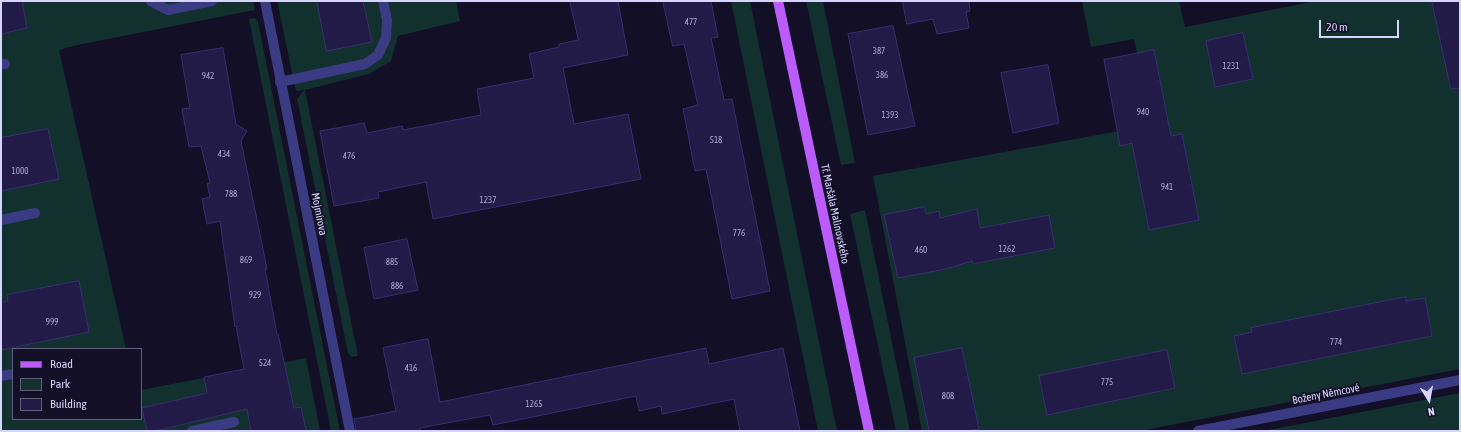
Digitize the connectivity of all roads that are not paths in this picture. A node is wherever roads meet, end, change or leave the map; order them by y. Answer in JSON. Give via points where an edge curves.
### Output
{"nodes":[{"id":1,"x":151,"y":1,"type":"edge"},
{"id":2,"x":212,"y":1,"type":"edge"},
{"id":3,"x":265,"y":1,"type":"edge"},
{"id":4,"x":383,"y":1,"type":"edge"},
{"id":5,"x":778,"y":1,"type":"edge"},
{"id":6,"x":280,"y":82,"type":"junction"},
{"id":7,"x":34,"y":213,"type":"dead end"},
{"id":8,"x":1,"y":220,"type":"edge"},
{"id":9,"x":12,"y":374,"type":"edge"},
{"id":10,"x":1,"y":376,"type":"edge"},
{"id":11,"x":1460,"y":380,"type":"edge"},
{"id":12,"x":234,"y":422,"type":"dead end"},
{"id":13,"x":1221,"y":429,"type":"edge"},
{"id":14,"x":192,"y":431,"type":"edge"},
{"id":15,"x":350,"y":431,"type":"edge"},
{"id":16,"x":869,"y":431,"type":"edge"},
{"id":17,"x":1198,"y":431,"type":"edge"}],
"edges":[{"from":1,"to":2,"type":"street","via":[[168,10]]},
{"from":3,"to":6,"type":"street","name":"Mojmírova"},
{"from":4,"to":6,"type":"street","via":[[387,20],[386,38],[378,55],[364,64]]},
{"from":5,"to":16,"type":"main road","name":"Tř. Maršála Malinovského"},
{"from":6,"to":15,"type":"street","name":"Mojmírova"},
{"from":7,"to":8,"type":"street"},
{"from":9,"to":10,"type":"street"},
{"from":11,"to":13,"type":"street","name":"Boženy Němcové"},
{"from":12,"to":14,"type":"street"},
{"from":13,"to":17,"type":"street","name":"Boženy Němcové"}]}
